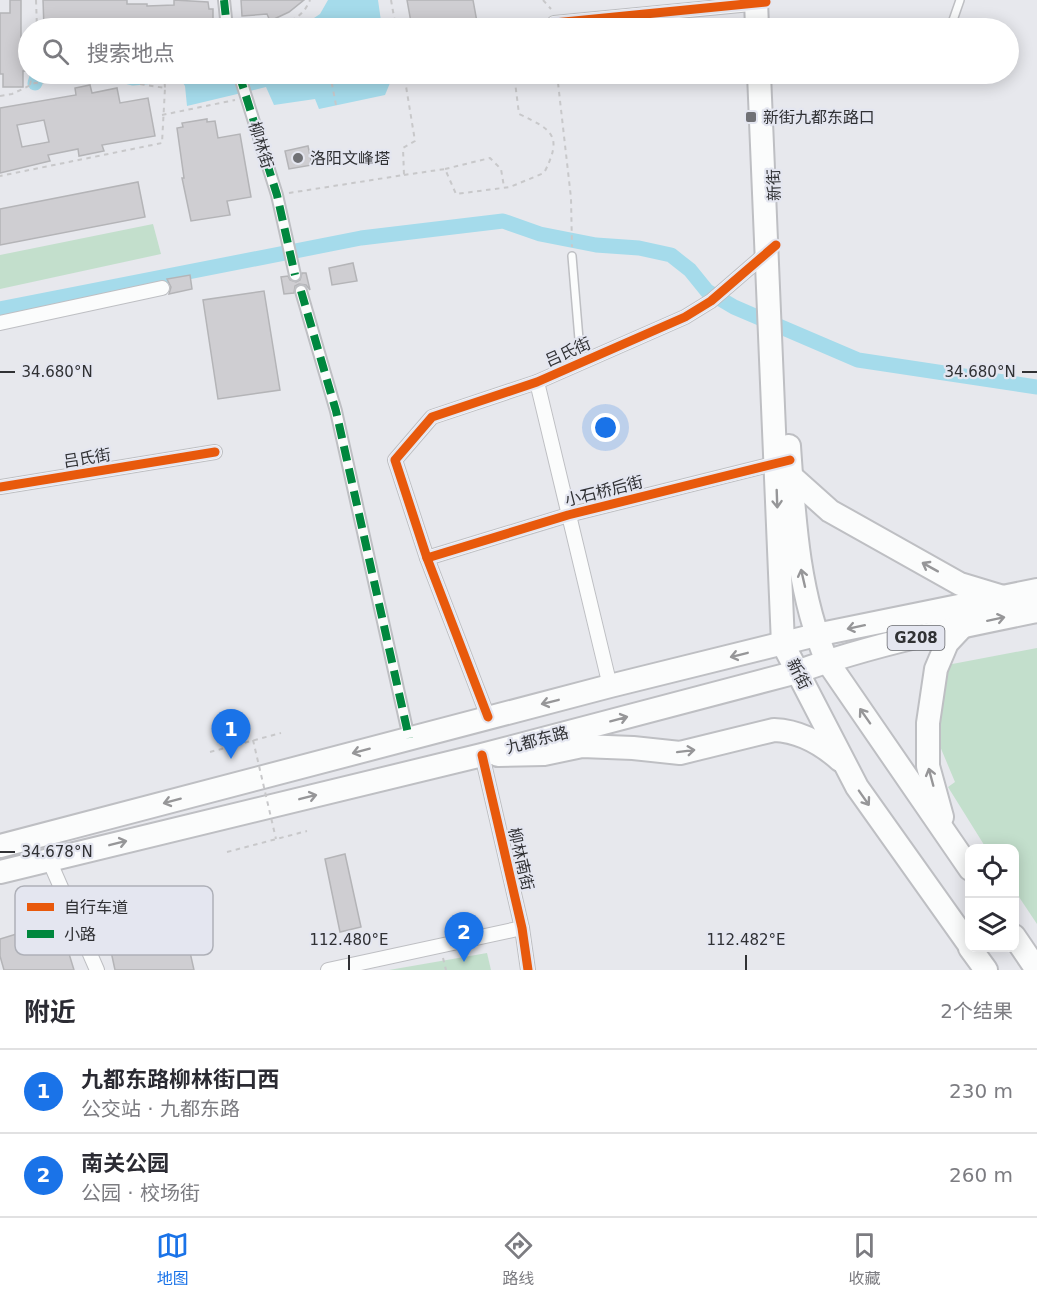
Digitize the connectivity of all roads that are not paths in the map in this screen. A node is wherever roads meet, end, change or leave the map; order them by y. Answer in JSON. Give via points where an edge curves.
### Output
{"nodes":[{"id":1,"x":224,"y":0,"type":"edge"},
{"id":2,"x":960,"y":0,"type":"edge"},
{"id":3,"x":761,"y":2,"type":"edge"},
{"id":4,"x":226,"y":18,"type":"edge"},
{"id":5,"x":603,"y":18,"type":"edge"},
{"id":6,"x":759,"y":18,"type":"edge"},
{"id":7,"x":765,"y":18,"type":"edge"},
{"id":8,"x":954,"y":18,"type":"edge"},
{"id":9,"x":242,"y":84,"type":"edge"},
{"id":10,"x":760,"y":84,"type":"edge"},
{"id":11,"x":769,"y":84,"type":"edge"},
{"id":12,"x":771,"y":249,"type":"junction"},
{"id":13,"x":572,"y":256,"type":"road end"},
{"id":14,"x":295,"y":275,"type":"dead end"},
{"id":15,"x":162,"y":288,"type":"dead end"},
{"id":16,"x":301,"y":291,"type":"dead end"},
{"id":17,"x":0,"y":323,"type":"edge"},
{"id":18,"x":581,"y":363,"type":"junction"},
{"id":19,"x":537,"y":382,"type":"junction"},
{"id":20,"x":215,"y":452,"type":"dead end"},
{"id":21,"x":786,"y":467,"type":"junction"},
{"id":22,"x":0,"y":487,"type":"edge"},
{"id":23,"x":568,"y":516,"type":"junction"},
{"id":24,"x":427,"y":558,"type":"junction"},
{"id":25,"x":1037,"y":590,"type":"edge"},
{"id":26,"x":1003,"y":597,"type":"junction"},
{"id":27,"x":1037,"y":610,"type":"edge"},
{"id":28,"x":962,"y":627,"type":"junction"},
{"id":29,"x":816,"y":635,"type":"junction"},
{"id":30,"x":783,"y":644,"type":"junction"},
{"id":31,"x":827,"y":661,"type":"junction"},
{"id":32,"x":797,"y":672,"type":"junction"},
{"id":33,"x":610,"y":686,"type":"junction"},
{"id":34,"x":488,"y":717,"type":"junction"},
{"id":35,"x":409,"y":738,"type":"junction"},
{"id":36,"x":482,"y":755,"type":"junction"},
{"id":37,"x":845,"y":764,"type":"junction"},
{"id":38,"x":946,"y":833,"type":"junction"},
{"id":39,"x":0,"y":846,"type":"edge"},
{"id":40,"x":49,"y":860,"type":"junction"},
{"id":41,"x":965,"y":862,"type":"edge"},
{"id":42,"x":0,"y":872,"type":"edge"},
{"id":43,"x":60,"y":886,"type":"edge"},
{"id":44,"x":522,"y":928,"type":"junction"},
{"id":45,"x":965,"y":940,"type":"edge"},
{"id":46,"x":1019,"y":943,"type":"edge"},
{"id":47,"x":973,"y":952,"type":"edge"},
{"id":48,"x":90,"y":955,"type":"edge"},
{"id":49,"x":97,"y":970,"type":"edge"},
{"id":50,"x":328,"y":970,"type":"edge"},
{"id":51,"x":528,"y":970,"type":"edge"},
{"id":52,"x":986,"y":970,"type":"edge"},
{"id":53,"x":1037,"y":970,"type":"edge"}],
"edges":[{"from":1,"to":4,"type":"street"},
{"from":2,"to":8,"type":"lane"},
{"from":3,"to":5,"type":"street"},
{"from":3,"to":6,"type":"main road"},
{"from":3,"to":7,"type":"main road"},
{"from":9,"to":14,"type":"street","name":"柳林街","via":[[277,195]]},
{"from":10,"to":12,"type":"main road"},
{"from":11,"to":12,"type":"main road","name":"新街"},
{"from":12,"to":18,"type":"street","name":"吕氏街","via":[[711,301],[685,317]]},
{"from":12,"to":21,"type":"main road","name":"新街"},
{"from":13,"to":18,"type":"lane"},
{"from":15,"to":17,"type":"street"},
{"from":16,"to":35,"type":"street","via":[[336,411]]},
{"from":18,"to":19,"type":"street","name":"吕氏街"},
{"from":19,"to":23,"type":"street"},
{"from":19,"to":24,"type":"street","name":"吕氏街","via":[[432,417],[395,460]]},
{"from":20,"to":22,"type":"street","name":"吕氏街"},
{"from":21,"to":23,"type":"street","name":"小石桥后街"},
{"from":26,"to":21,"type":"main road","one_way":true,"via":[[960,584],[830,511]]},
{"from":29,"to":21,"type":"main road","name":"新街","one_way":true,"via":[[801,569]]},
{"from":21,"to":30,"type":"main road","name":"新街","one_way":true},
{"from":23,"to":24,"type":"street","name":"小石桥后街"},
{"from":23,"to":33,"type":"street"},
{"from":24,"to":34,"type":"street"},
{"from":25,"to":26,"type":"main road","name":"九都东路","number":"G208"},
{"from":26,"to":29,"type":"main road","name":"九都东路","number":"G208","one_way":true},
{"from":28,"to":27,"type":"main road","name":"九都东路","number":"G208","one_way":true},
{"from":28,"to":31,"type":"main road","name":"九都东路","number":"G208"},
{"from":38,"to":28,"type":"main road","one_way":true,"via":[[928,766],[928,723],[936,669],[946,643]]},
{"from":29,"to":30,"type":"main road","name":"九都东路"},
{"from":29,"to":31,"type":"main road","name":"新街"},
{"from":30,"to":32,"type":"main road","name":"新街"},
{"from":30,"to":33,"type":"main road","name":"九都东路","one_way":true},
{"from":31,"to":32,"type":"main road","name":"九都东路","number":"G208"},
{"from":38,"to":31,"type":"main road","name":"新街","one_way":true},
{"from":36,"to":32,"type":"main road","name":"九都东路","one_way":true},
{"from":32,"to":37,"type":"main road","name":"新街"},
{"from":33,"to":34,"type":"main road","name":"九都东路","one_way":true},
{"from":34,"to":35,"type":"main road","name":"九都东路"},
{"from":35,"to":39,"type":"main road","name":"九都东路","one_way":true},
{"from":36,"to":37,"type":"main road","one_way":true,"via":[[544,754],[582,746],[680,753],[763,732],[789,730],[825,747]]},
{"from":40,"to":36,"type":"main road","name":"九都东路","one_way":true},
{"from":36,"to":44,"type":"street","name":"柳林南街"},
{"from":37,"to":45,"type":"main road","name":"新街","one_way":true,"via":[[857,787]]},
{"from":38,"to":41,"type":"main road","name":"新街"},
{"from":40,"to":42,"type":"main road","name":"九都东路"},
{"from":40,"to":43,"type":"street"},
{"from":44,"to":50,"type":"street"},
{"from":44,"to":51,"type":"street","name":"柳林南街"},
{"from":46,"to":53,"type":"main road"},
{"from":47,"to":52,"type":"main road","name":"新街"},
{"from":48,"to":49,"type":"street"}]}
